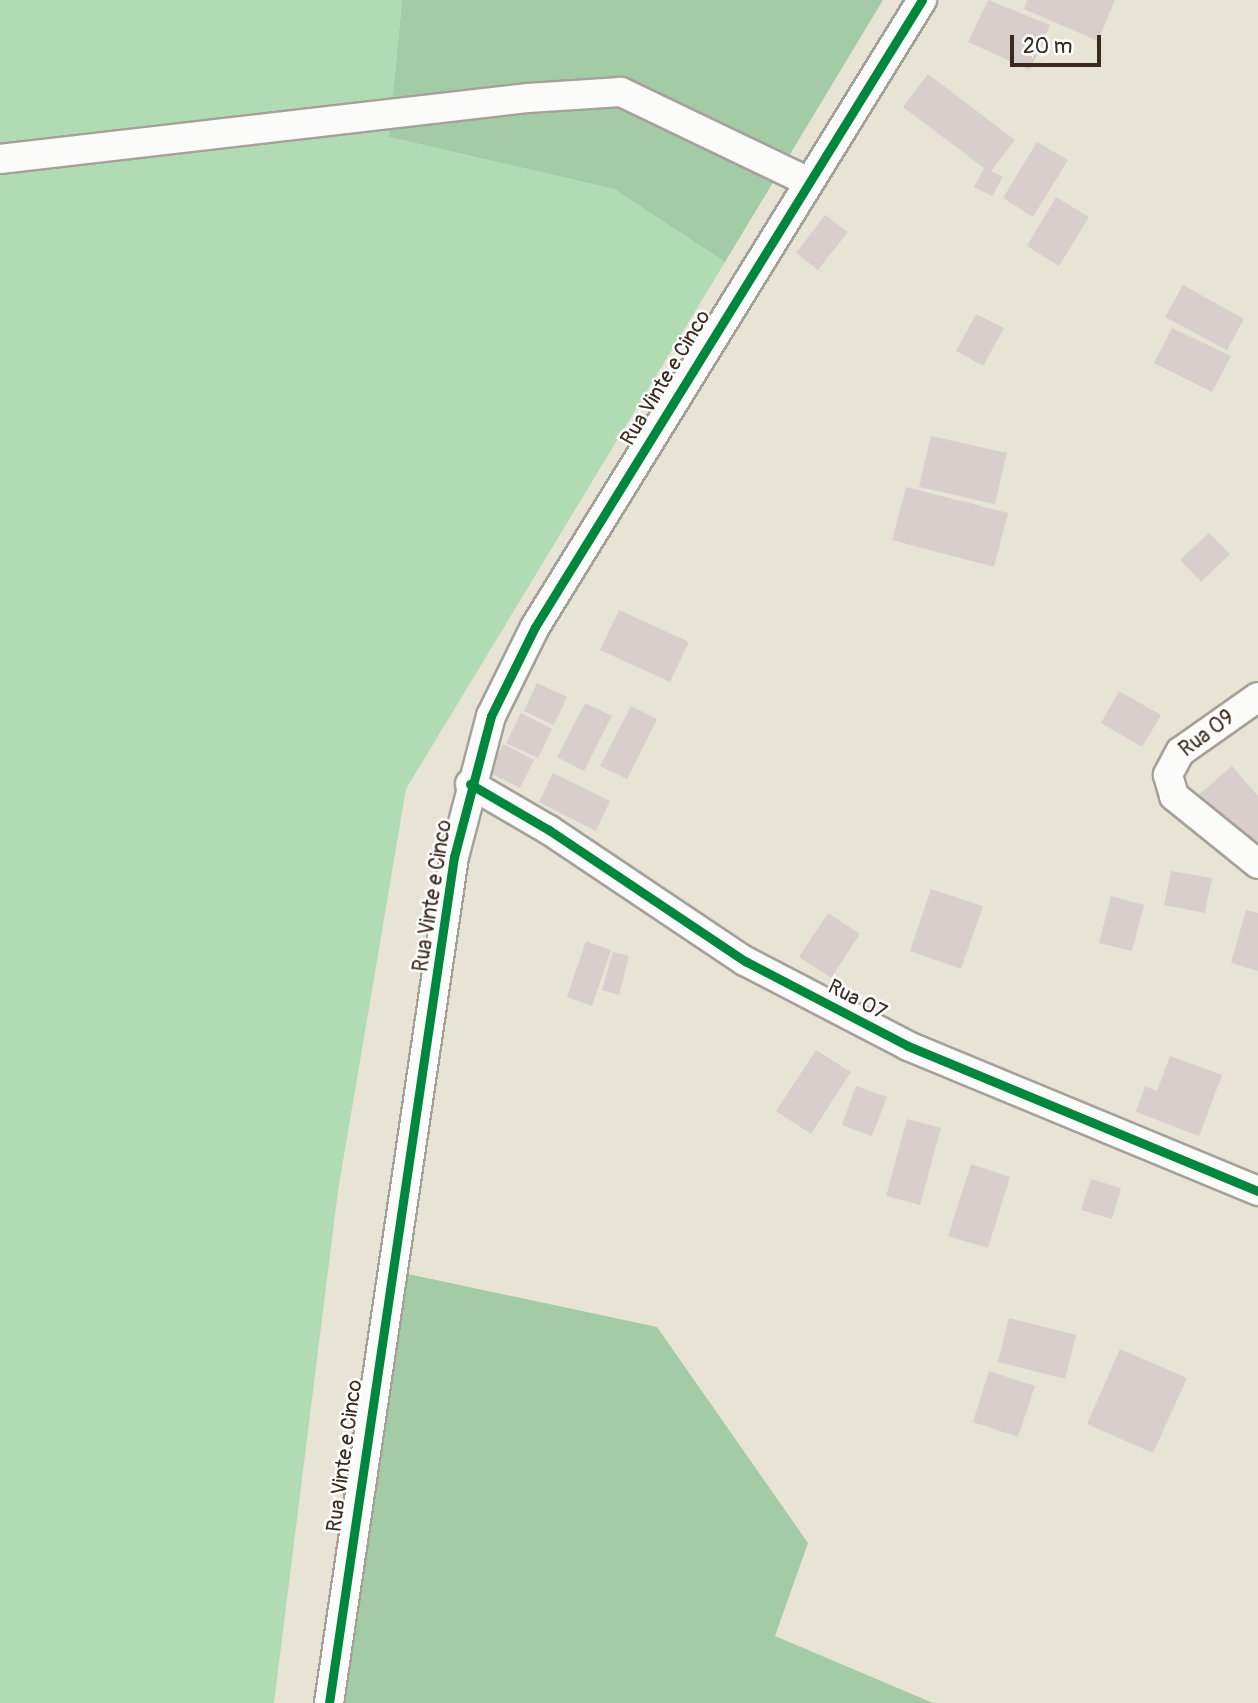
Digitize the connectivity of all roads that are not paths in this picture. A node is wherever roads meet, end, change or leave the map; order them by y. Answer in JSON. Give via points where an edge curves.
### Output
{"nodes":[{"id":1,"x":922,"y":0,"type":"edge"},
{"id":2,"x":0,"y":159,"type":"edge"},
{"id":3,"x":809,"y":182,"type":"junction"},
{"id":4,"x":1258,"y":697,"type":"edge"},
{"id":5,"x":470,"y":784,"type":"junction"},
{"id":6,"x":1258,"y":864,"type":"edge"},
{"id":7,"x":1258,"y":1191,"type":"edge"},
{"id":8,"x":329,"y":1703,"type":"edge"}],
"edges":[{"from":1,"to":3,"type":"street","name":"Rua Vinte e Cinco"},
{"from":2,"to":3,"type":"street","via":[[528,98],[621,92]]},
{"from":3,"to":5,"type":"street","name":"Rua Vinte e Cinco","via":[[535,627],[491,716]]},
{"from":4,"to":6,"type":"street","name":"Rua 09","via":[[1180,752],[1168,775],[1174,796]]},
{"from":5,"to":7,"type":"street","name":"Rua 07","via":[[548,830],[745,961],[908,1046]]},
{"from":5,"to":8,"type":"street","name":"Rua Vinte e Cinco","via":[[454,857],[379,1344]]}]}
